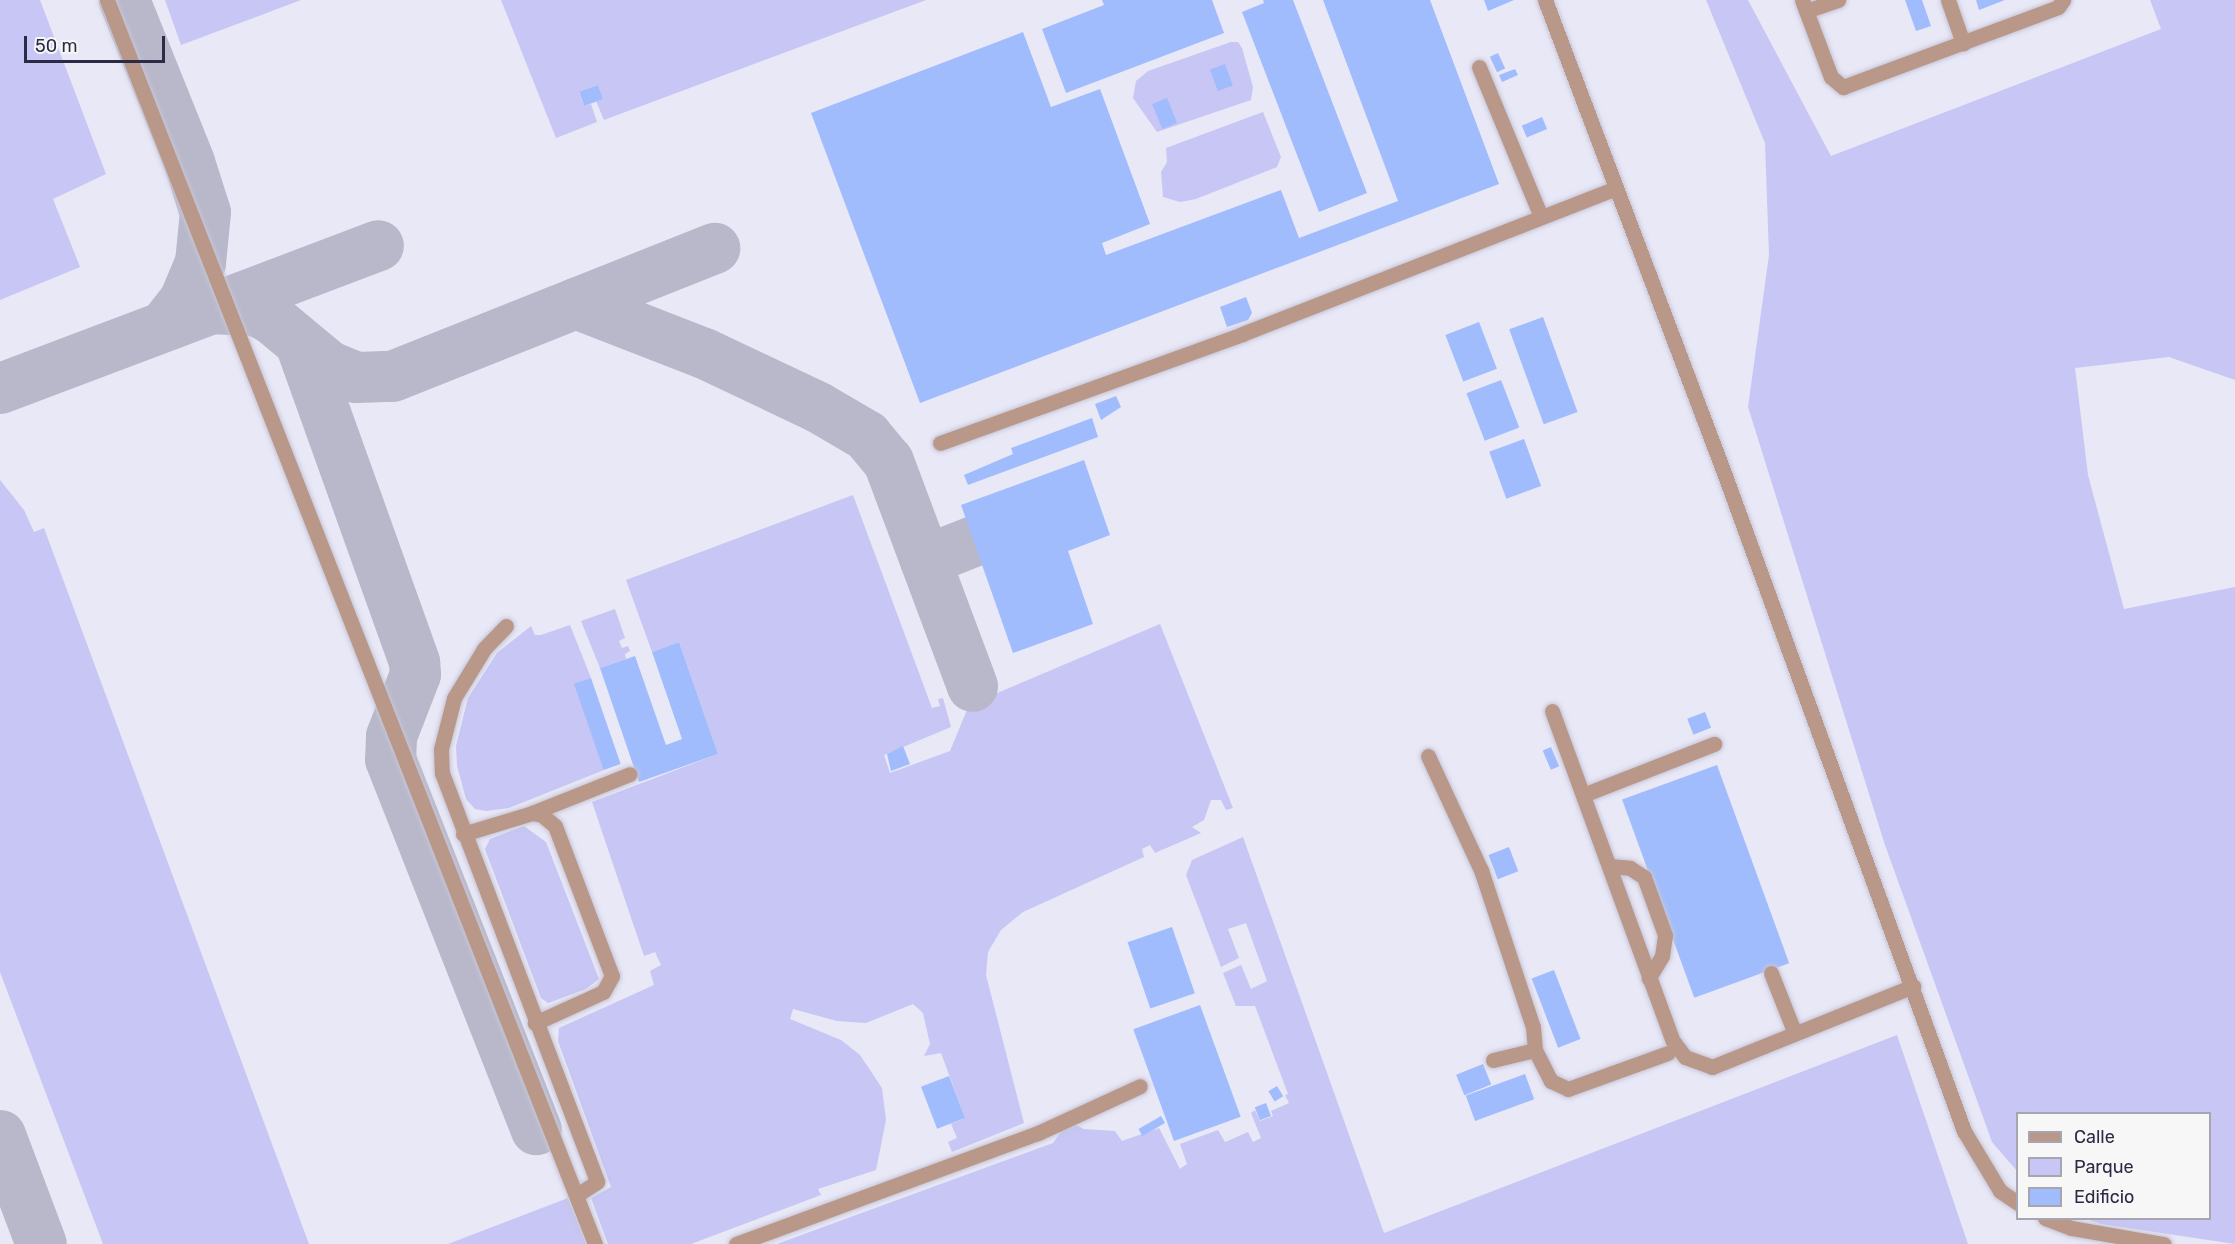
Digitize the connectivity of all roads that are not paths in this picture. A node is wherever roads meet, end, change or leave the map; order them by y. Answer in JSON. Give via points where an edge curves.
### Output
{"nodes":[{"id":1,"x":108,"y":0,"type":"edge"},
{"id":2,"x":1545,"y":0,"type":"edge"},
{"id":3,"x":1838,"y":0,"type":"edge"},
{"id":4,"x":1947,"y":0,"type":"edge"},
{"id":5,"x":2063,"y":0,"type":"edge"},
{"id":6,"x":1804,"y":6,"type":"edge"},
{"id":7,"x":1964,"y":43,"type":"junction"},
{"id":8,"x":1479,"y":67,"type":"dead end"},
{"id":9,"x":1614,"y":189,"type":"junction"},
{"id":10,"x":1541,"y":217,"type":"junction"},
{"id":11,"x":940,"y":443,"type":"dead end"},
{"id":12,"x":506,"y":626,"type":"dead end"},
{"id":13,"x":1552,"y":711,"type":"dead end"},
{"id":14,"x":1714,"y":744,"type":"dead end"},
{"id":15,"x":1428,"y":756,"type":"dead end"},
{"id":16,"x":630,"y":774,"type":"dead end"},
{"id":17,"x":1583,"y":795,"type":"junction"},
{"id":18,"x":562,"y":802,"type":"junction"},
{"id":19,"x":532,"y":813,"type":"junction"},
{"id":20,"x":558,"y":833,"type":"junction"},
{"id":21,"x":464,"y":834,"type":"junction"},
{"id":22,"x":1609,"y":866,"type":"junction"},
{"id":23,"x":1771,"y":973,"type":"dead end"},
{"id":24,"x":1649,"y":978,"type":"junction"},
{"id":25,"x":1913,"y":986,"type":"junction"},
{"id":26,"x":535,"y":1023,"type":"junction"},
{"id":27,"x":1794,"y":1031,"type":"junction"},
{"id":28,"x":1670,"y":1047,"type":"junction"},
{"id":29,"x":1535,"y":1050,"type":"junction"},
{"id":30,"x":1493,"y":1060,"type":"dead end"},
{"id":31,"x":1140,"y":1086,"type":"dead end"},
{"id":32,"x":577,"y":1195,"type":"junction"},
{"id":33,"x":2016,"y":1202,"type":"edge"},
{"id":34,"x":2050,"y":1220,"type":"edge"},
{"id":35,"x":595,"y":1244,"type":"edge"},
{"id":36,"x":736,"y":1244,"type":"edge"},
{"id":37,"x":2164,"y":1244,"type":"edge"}],
"edges":[{"from":1,"to":32,"type":"street"},
{"from":2,"to":9,"type":"street"},
{"from":3,"to":6,"type":"street"},
{"from":4,"to":7,"type":"street"},
{"from":5,"to":7,"type":"street","via":[[2058,7]]},
{"from":6,"to":7,"type":"street","via":[[1831,77],[1843,87]]},
{"from":8,"to":10,"type":"street"},
{"from":9,"to":10,"type":"street"},
{"from":9,"to":25,"type":"street","via":[[1723,470]]},
{"from":10,"to":11,"type":"street","via":[[1242,334]]},
{"from":12,"to":21,"type":"street","via":[[472,667],[454,698],[445,725],[442,772]]},
{"from":13,"to":17,"type":"street"},
{"from":14,"to":17,"type":"street"},
{"from":15,"to":29,"type":"street","via":[[1481,870],[1533,1027]]},
{"from":16,"to":18,"type":"street"},
{"from":17,"to":22,"type":"street"},
{"from":18,"to":19,"type":"street"},
{"from":18,"to":20,"type":"street","via":[[556,814]]},
{"from":19,"to":20,"type":"street","via":[[547,818]]},
{"from":19,"to":21,"type":"street"},
{"from":20,"to":26,"type":"street","via":[[612,976],[603,992]]},
{"from":21,"to":26,"type":"street"},
{"from":22,"to":24,"type":"street"},
{"from":22,"to":24,"type":"street","via":[[1630,868],[1644,877],[1665,935],[1662,956]]},
{"from":23,"to":27,"type":"street"},
{"from":24,"to":28,"type":"street"},
{"from":25,"to":27,"type":"street"},
{"from":25,"to":33,"type":"street","via":[[1964,1131],[2000,1191]]},
{"from":26,"to":32,"type":"street","via":[[597,1182]]},
{"from":27,"to":28,"type":"street","via":[[1712,1067]]},
{"from":28,"to":29,"type":"street","via":[[1563,1089],[1551,1081]]},
{"from":29,"to":30,"type":"street"},
{"from":31,"to":36,"type":"street","via":[[1038,1133]]},
{"from":32,"to":35,"type":"street"},
{"from":34,"to":37,"type":"street","via":[[2071,1228]]}]}
